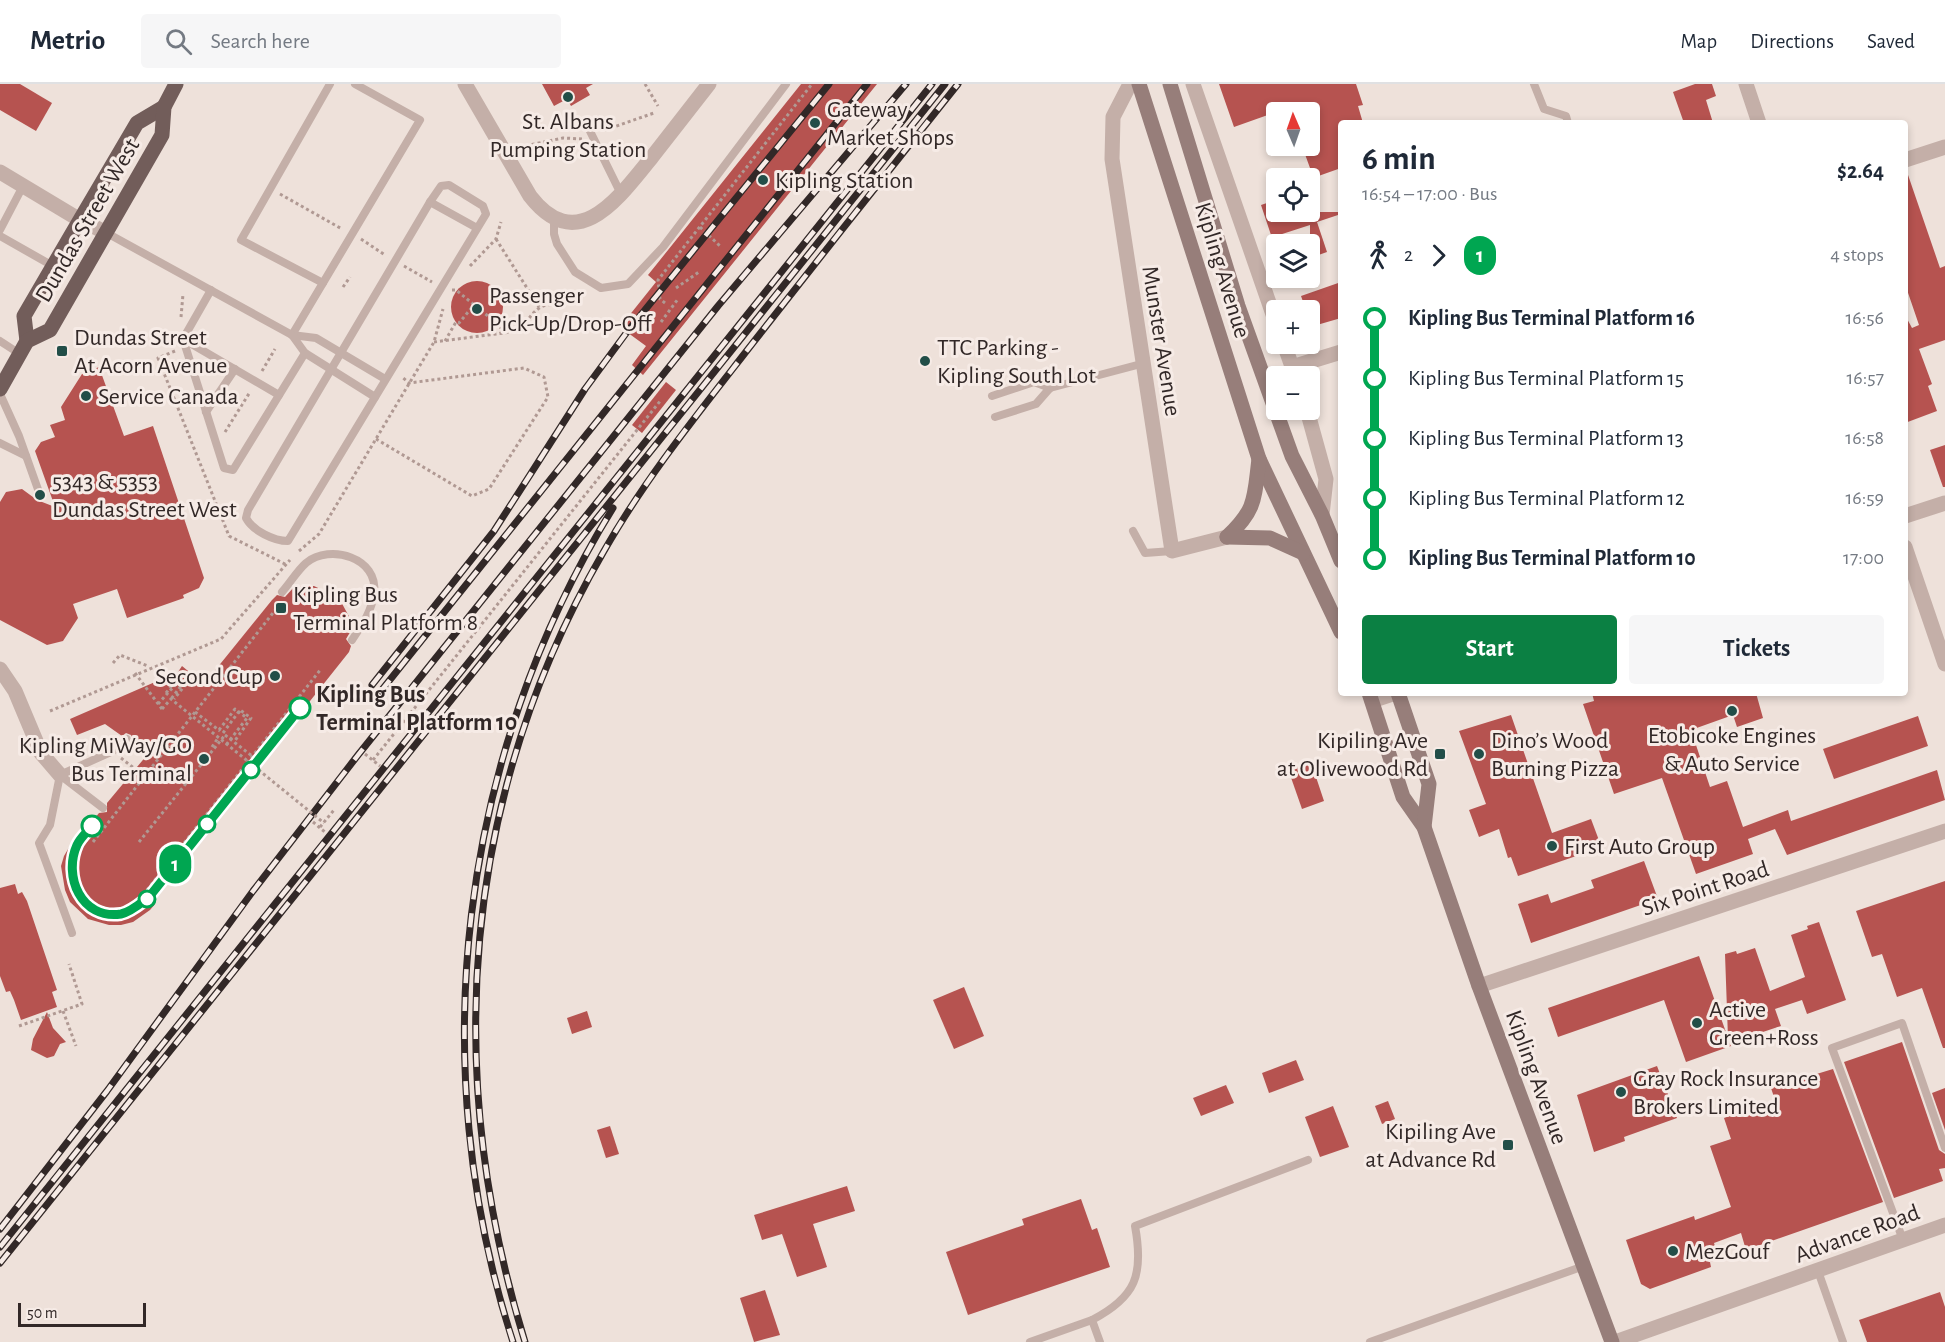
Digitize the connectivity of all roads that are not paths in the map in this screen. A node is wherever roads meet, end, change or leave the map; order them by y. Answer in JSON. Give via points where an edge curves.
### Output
{"nodes":[{"id":1,"x":176,"y":84,"type":"edge"},
{"id":2,"x":330,"y":84,"type":"edge"},
{"id":3,"x":355,"y":84,"type":"edge"},
{"id":4,"x":465,"y":84,"type":"edge"},
{"id":5,"x":709,"y":84,"type":"edge"},
{"id":6,"x":786,"y":84,"type":"edge"},
{"id":7,"x":1130,"y":84,"type":"edge"},
{"id":8,"x":1139,"y":84,"type":"edge"},
{"id":9,"x":1170,"y":84,"type":"edge"},
{"id":10,"x":1193,"y":84,"type":"edge"},
{"id":11,"x":1534,"y":84,"type":"edge"},
{"id":12,"x":1746,"y":84,"type":"edge"},
{"id":13,"x":164,"y":107,"type":"junction"},
{"id":14,"x":598,"y":119,"type":"dead end"},
{"id":15,"x":1567,"y":120,"type":"edge"},
{"id":16,"x":1758,"y":120,"type":"edge"},
{"id":17,"x":1945,"y":147,"type":"edge"},
{"id":18,"x":1908,"y":159,"type":"edge"},
{"id":19,"x":0,"y":172,"type":"edge"},
{"id":20,"x":23,"y":186,"type":"junction"},
{"id":21,"x":622,"y":195,"type":"junction"},
{"id":22,"x":430,"y":202,"type":"junction"},
{"id":23,"x":554,"y":219,"type":"junction"},
{"id":24,"x":80,"y":220,"type":"junction"},
{"id":25,"x":477,"y":228,"type":"junction"},
{"id":26,"x":0,"y":230,"type":"edge"},
{"id":27,"x":105,"y":232,"type":"junction"},
{"id":28,"x":0,"y":236,"type":"edge"},
{"id":29,"x":53,"y":266,"type":"junction"},
{"id":30,"x":323,"y":283,"type":"junction"},
{"id":31,"x":211,"y":290,"type":"junction"},
{"id":32,"x":1268,"y":300,"type":"edge"},
{"id":33,"x":292,"y":335,"type":"junction"},
{"id":34,"x":183,"y":339,"type":"junction"},
{"id":35,"x":0,"y":341,"type":"edge"},
{"id":36,"x":24,"y":347,"type":"junction"},
{"id":37,"x":305,"y":353,"type":"junction"},
{"id":38,"x":342,"y":353,"type":"junction"},
{"id":39,"x":1338,"y":353,"type":"edge"},
{"id":40,"x":1141,"y":364,"type":"junction"},
{"id":41,"x":1308,"y":366,"type":"edge"},
{"id":42,"x":235,"y":369,"type":"junction"},
{"id":43,"x":332,"y":370,"type":"junction"},
{"id":44,"x":386,"y":379,"type":"junction"},
{"id":45,"x":1050,"y":388,"type":"junction"},
{"id":46,"x":0,"y":389,"type":"edge"},
{"id":47,"x":0,"y":394,"type":"edge"},
{"id":48,"x":279,"y":395,"type":"junction"},
{"id":49,"x":992,"y":396,"type":"dead end"},
{"id":50,"x":375,"y":397,"type":"junction"},
{"id":51,"x":206,"y":412,"type":"junction"},
{"id":52,"x":995,"y":417,"type":"dead end"},
{"id":53,"x":1310,"y":420,"type":"edge"},
{"id":54,"x":0,"y":443,"type":"edge"},
{"id":55,"x":26,"y":456,"type":"junction"},
{"id":56,"x":1259,"y":459,"type":"junction"},
{"id":57,"x":40,"y":495,"type":"dead end"},
{"id":58,"x":1945,"y":503,"type":"edge"},
{"id":59,"x":1322,"y":515,"type":"junction"},
{"id":60,"x":1908,"y":515,"type":"edge"},
{"id":61,"x":1133,"y":531,"type":"dead end"},
{"id":62,"x":1227,"y":537,"type":"junction"},
{"id":63,"x":1172,"y":551,"type":"junction"},
{"id":64,"x":1304,"y":552,"type":"junction"},
{"id":65,"x":1338,"y":554,"type":"edge"},
{"id":66,"x":1908,"y":556,"type":"edge"},
{"id":67,"x":282,"y":592,"type":"dead end"},
{"id":68,"x":1338,"y":626,"type":"edge"},
{"id":69,"x":352,"y":640,"type":"dead end"},
{"id":70,"x":1945,"y":664,"type":"edge"},
{"id":71,"x":0,"y":669,"type":"edge"},
{"id":72,"x":1398,"y":696,"type":"edge"},
{"id":73,"x":1370,"y":697,"type":"edge"},
{"id":74,"x":127,"y":739,"type":"dead end"},
{"id":75,"x":60,"y":775,"type":"junction"},
{"id":76,"x":103,"y":808,"type":"dead end"},
{"id":77,"x":1424,"y":827,"type":"junction"},
{"id":78,"x":1945,"y":831,"type":"edge"},
{"id":79,"x":72,"y":933,"type":"dead end"},
{"id":80,"x":1479,"y":986,"type":"junction"},
{"id":81,"x":1945,"y":1148,"type":"edge"},
{"id":82,"x":1308,"y":1160,"type":"dead end"},
{"id":83,"x":1945,"y":1225,"type":"edge"},
{"id":84,"x":1903,"y":1240,"type":"junction"},
{"id":85,"x":1584,"y":1266,"type":"junction"},
{"id":86,"x":1818,"y":1271,"type":"junction"},
{"id":87,"x":1092,"y":1320,"type":"junction"},
{"id":88,"x":1030,"y":1342,"type":"edge"},
{"id":89,"x":1100,"y":1342,"type":"edge"},
{"id":90,"x":1370,"y":1342,"type":"edge"},
{"id":91,"x":1614,"y":1342,"type":"edge"},
{"id":92,"x":1843,"y":1342,"type":"edge"}],
"edges":[{"from":1,"to":13,"type":"main road","name":"Dundas Street West"},
{"from":2,"to":30,"type":"lane","via":[[241,240]]},
{"from":3,"to":30,"type":"lane","via":[[420,120]]},
{"from":4,"to":23,"type":"street","via":[[530,196]]},
{"from":5,"to":21,"type":"street"},
{"from":6,"to":23,"type":"lane","via":[[663,247],[628,284],[601,288],[575,272],[557,244]]},
{"from":7,"to":40,"type":"street","name":"Munster Avenue","via":[[1113,117],[1111,144]]},
{"from":8,"to":56,"type":"main road","name":"Kipling Avenue"},
{"from":9,"to":59,"type":"main road","name":"Kipling Avenue","via":[[1238,306],[1292,456]]},
{"from":10,"to":32,"type":"street","name":"Kipling Avenue"},
{"from":11,"to":15,"type":"lane","via":[[1544,109],[1566,116]]},
{"from":12,"to":16,"type":"street"},
{"from":13,"to":24,"type":"main road","name":"Dundas Street West","via":[[137,123]]},
{"from":13,"to":27,"type":"main road","name":"Dundas Street West","via":[[162,135]]},
{"from":14,"to":21,"type":"lane","via":[[586,123]]},
{"from":17,"to":18,"type":"street"},
{"from":19,"to":20,"type":"street"},
{"from":20,"to":24,"type":"street"},
{"from":20,"to":26,"type":"lane"},
{"from":21,"to":23,"type":"street","via":[[594,217],[568,222]]},
{"from":22,"to":25,"type":"lane"},
{"from":22,"to":25,"type":"lane","via":[[441,186],[449,185],[483,206],[486,214]]},
{"from":22,"to":38,"type":"lane"},
{"from":24,"to":27,"type":"street"},
{"from":24,"to":29,"type":"main road","name":"Dundas Street West"},
{"from":25,"to":44,"type":"lane"},
{"from":27,"to":31,"type":"lane"},
{"from":27,"to":36,"type":"main road","name":"Dundas Street West","via":[[50,330]]},
{"from":28,"to":29,"type":"lane"},
{"from":29,"to":36,"type":"main road","name":"Dundas Street West","via":[[24,316]]},
{"from":30,"to":33,"type":"lane"},
{"from":31,"to":33,"type":"lane"},
{"from":31,"to":34,"type":"lane"},
{"from":33,"to":37,"type":"lane"},
{"from":33,"to":38,"type":"lane","via":[[316,338]]},
{"from":34,"to":42,"type":"lane"},
{"from":34,"to":51,"type":"lane"},
{"from":35,"to":36,"type":"lane"},
{"from":36,"to":46,"type":"main road","name":"Dundas Street West"},
{"from":37,"to":43,"type":"lane"},
{"from":37,"to":48,"type":"lane"},
{"from":38,"to":43,"type":"lane"},
{"from":38,"to":44,"type":"lane"},
{"from":39,"to":41,"type":"street"},
{"from":40,"to":45,"type":"lane"},
{"from":40,"to":63,"type":"street","name":"Munster Avenue"},
{"from":42,"to":48,"type":"lane"},
{"from":42,"to":51,"type":"lane"},
{"from":43,"to":50,"type":"lane"},
{"from":43,"to":50,"type":"lane","via":[[248,510],[246,518],[250,525],[288,542]]},
{"from":44,"to":50,"type":"lane"},
{"from":45,"to":49,"type":"lane","via":[[1034,382]]},
{"from":45,"to":52,"type":"lane","via":[[1036,404]]},
{"from":47,"to":55,"type":"lane"},
{"from":48,"to":51,"type":"lane","via":[[233,470],[224,468]]},
{"from":53,"to":59,"type":"street","name":"Kipling Avenue","via":[[1326,479]]},
{"from":54,"to":55,"type":"lane"},
{"from":55,"to":57,"type":"lane"},
{"from":56,"to":62,"type":"main road","via":[[1249,515]]},
{"from":56,"to":64,"type":"main road","name":"Kipling Avenue"},
{"from":58,"to":60,"type":"street"},
{"from":59,"to":65,"type":"main road","name":"Kipling Avenue"},
{"from":61,"to":63,"type":"lane","via":[[1145,553]]},
{"from":62,"to":63,"type":"street"},
{"from":62,"to":64,"type":"main road","via":[[1270,538]]},
{"from":64,"to":68,"type":"main road","name":"Kipling Avenue"},
{"from":66,"to":70,"type":"street"},
{"from":67,"to":69,"type":"lane","via":[[307,563],[321,555],[337,553],[364,565],[375,592],[369,613]]},
{"from":71,"to":75,"type":"street","via":[[15,691],[41,753]]},
{"from":72,"to":77,"type":"main road","name":"Kipling Avenue","via":[[1429,784]]},
{"from":73,"to":77,"type":"main road","name":"Kipling Avenue","via":[[1403,797]]},
{"from":74,"to":75,"type":"lane","via":[[113,751]]},
{"from":75,"to":76,"type":"lane"},
{"from":75,"to":79,"type":"lane","via":[[50,825],[39,843]]},
{"from":77,"to":80,"type":"main road","name":"Kipling Avenue"},
{"from":78,"to":80,"type":"street","name":"Six Point Road"},
{"from":80,"to":85,"type":"main road","name":"Kipling Avenue"},
{"from":81,"to":84,"type":"lane","via":[[1902,1023],[1832,1048]]},
{"from":82,"to":87,"type":"lane","via":[[1135,1226],[1139,1247],[1135,1280],[1116,1308]]},
{"from":83,"to":84,"type":"street","name":"Advance Road"},
{"from":84,"to":86,"type":"street","name":"Advance Road"},
{"from":85,"to":90,"type":"lane"},
{"from":85,"to":91,"type":"main road","name":"Kipling Avenue"},
{"from":86,"to":91,"type":"street","name":"Advance Road"},
{"from":86,"to":92,"type":"lane"},
{"from":87,"to":88,"type":"lane"},
{"from":87,"to":89,"type":"lane"}]}
